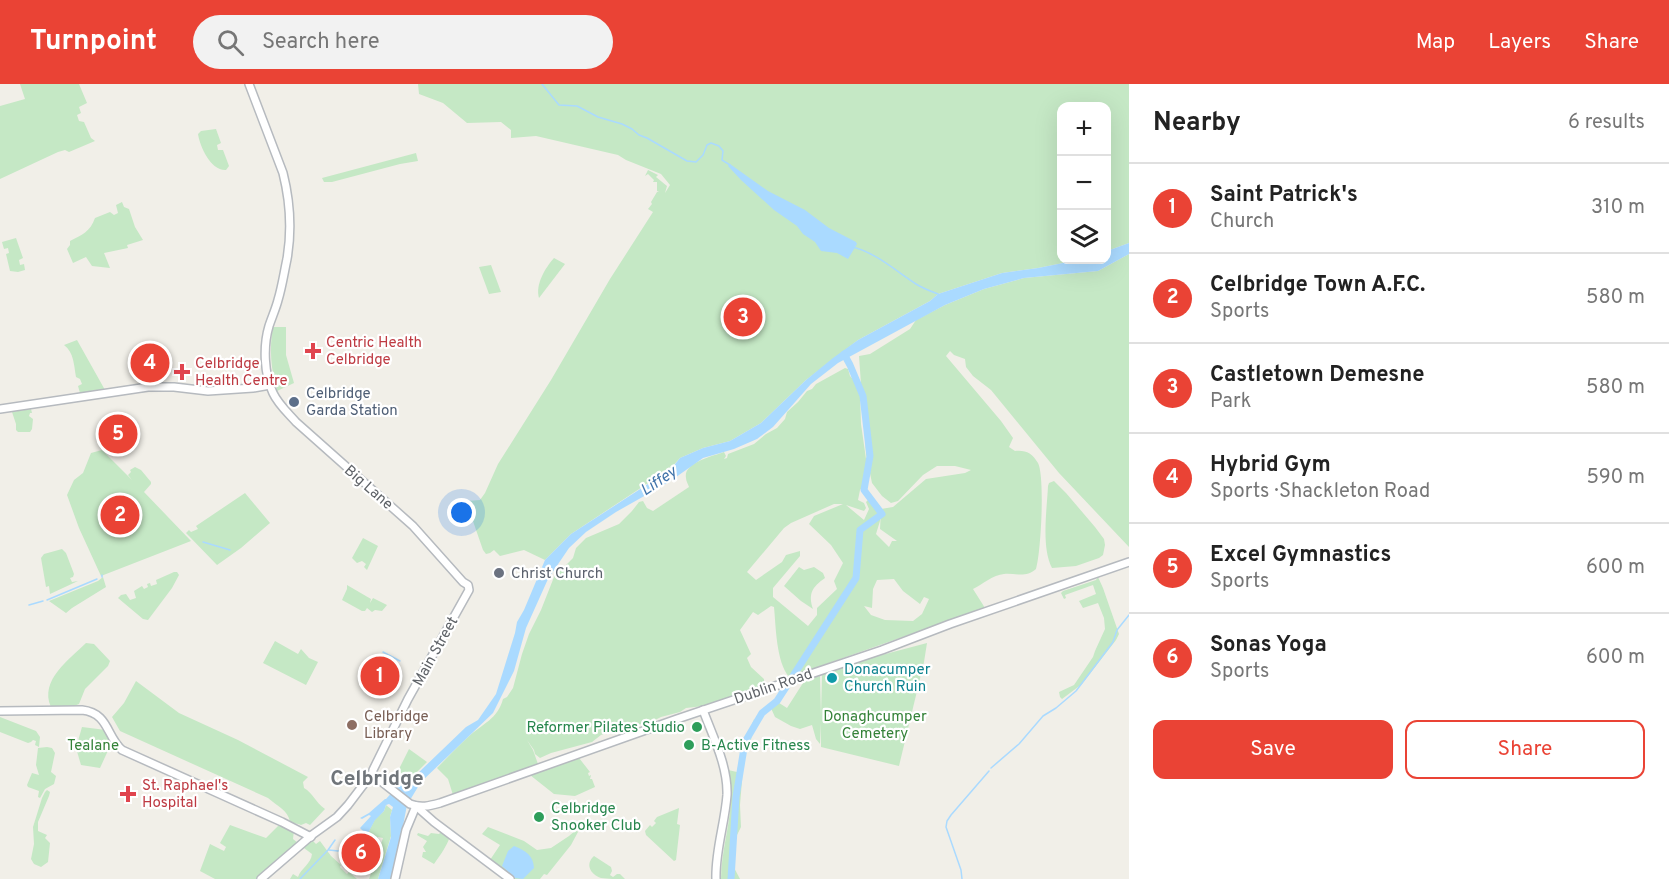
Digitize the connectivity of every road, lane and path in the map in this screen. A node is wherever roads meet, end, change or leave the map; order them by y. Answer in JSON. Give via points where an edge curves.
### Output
{"nodes":[{"id":1,"x":249,"y":84,"type":"edge"},
{"id":2,"x":270,"y":384,"type":"junction"},
{"id":3,"x":0,"y":409,"type":"edge"},
{"id":4,"x":1129,"y":561,"type":"edge"},
{"id":5,"x":475,"y":581,"type":"dead end"},
{"id":6,"x":463,"y":582,"type":"junction"},
{"id":7,"x":469,"y":590,"type":"joint"},
{"id":8,"x":703,"y":710,"type":"junction"},
{"id":9,"x":0,"y":711,"type":"edge"},
{"id":10,"x":372,"y":776,"type":"junction"},
{"id":11,"x":413,"y":805,"type":"junction"},
{"id":12,"x":312,"y":836,"type":"junction"},
{"id":13,"x":261,"y":879,"type":"edge"},
{"id":14,"x":396,"y":879,"type":"edge"},
{"id":15,"x":510,"y":879,"type":"edge"},
{"id":16,"x":716,"y":879,"type":"edge"}],
"edges":[{"from":1,"to":2,"type":"main road","via":[[283,173],[290,215],[287,260],[266,341]]},
{"from":2,"to":3,"type":"main road","via":[[208,391],[148,387]]},
{"from":2,"to":6,"type":"main road","name":"Big Lane","via":[[279,403],[295,421],[413,526]]},
{"from":4,"to":8,"type":"main road","name":"Dublin Road"},
{"from":5,"to":6,"type":"main road"},
{"from":6,"to":7,"type":"main road","name":"Big Lane"},
{"from":7,"to":10,"type":"main road","name":"Main Street","via":[[408,699]]},
{"from":8,"to":11,"type":"main road","name":"Dublin Road","via":[[465,795],[432,805]]},
{"from":8,"to":16,"type":"main road","via":[[722,760],[727,786]]},
{"from":9,"to":12,"type":"main road","via":[[92,712],[123,750]]},
{"from":10,"to":11,"type":"main road"},
{"from":10,"to":12,"type":"main road","name":"Main Street","via":[[337,817]]},
{"from":11,"to":14,"type":"main road"},
{"from":11,"to":15,"type":"main road"},
{"from":12,"to":13,"type":"main road","name":"Main Street"}]}
